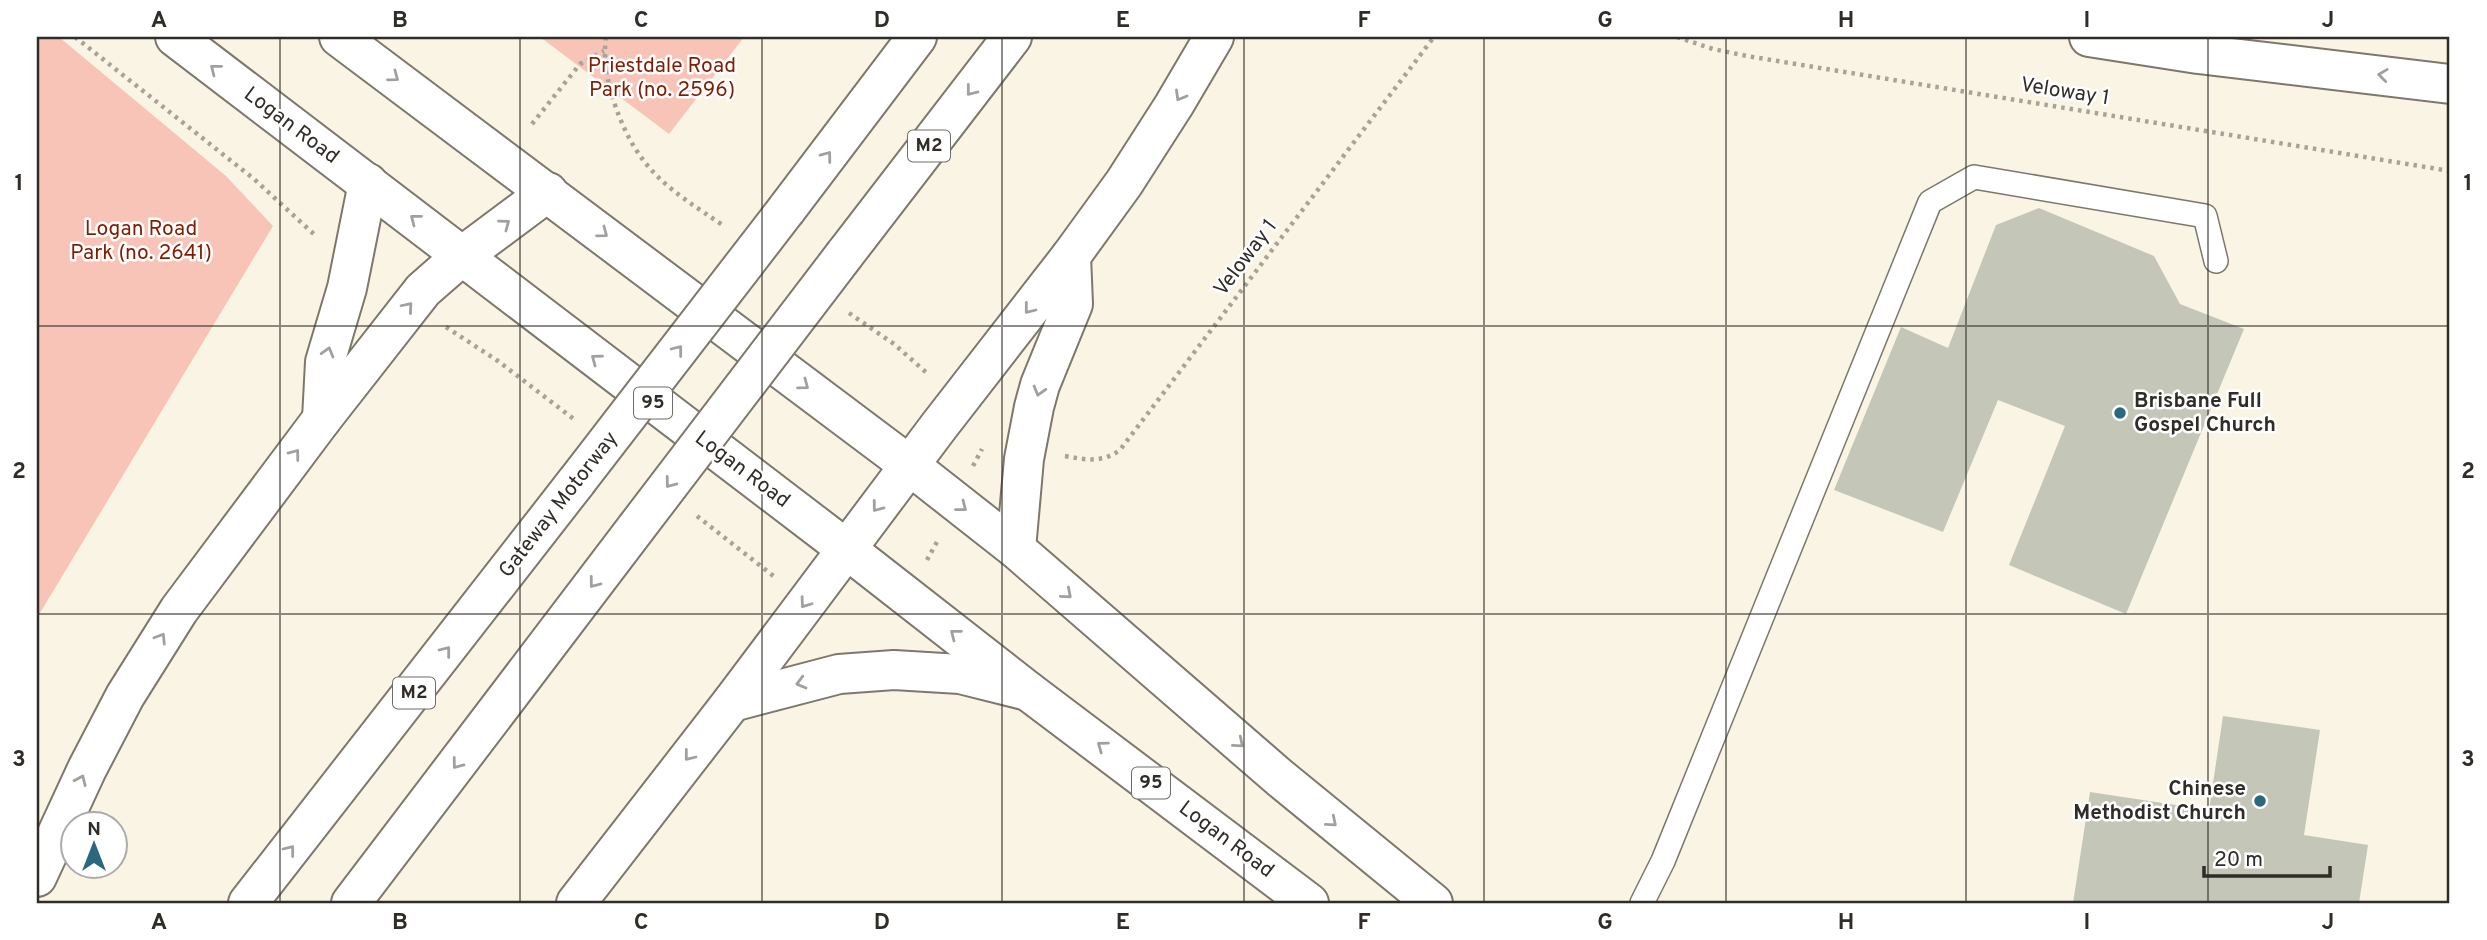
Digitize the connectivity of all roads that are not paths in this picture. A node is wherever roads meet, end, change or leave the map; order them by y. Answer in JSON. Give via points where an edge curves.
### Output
{"nodes":[{"id":1,"x":175,"y":37,"type":"edge"},
{"id":2,"x":339,"y":37,"type":"edge"},
{"id":3,"x":918,"y":37,"type":"edge"},
{"id":4,"x":1012,"y":37,"type":"edge"},
{"id":5,"x":1214,"y":37,"type":"edge"},
{"id":6,"x":2089,"y":37,"type":"edge"},
{"id":7,"x":2450,"y":84,"type":"edge"},
{"id":8,"x":368,"y":183,"type":"junction"},
{"id":9,"x":548,"y":192,"type":"junction"},
{"id":10,"x":462,"y":256,"type":"junction"},
{"id":11,"x":1071,"y":256,"type":"junction"},
{"id":12,"x":2216,"y":261,"type":"dead end"},
{"id":13,"x":322,"y":419,"type":"junction"},
{"id":14,"x":909,"y":465,"type":"junction"},
{"id":15,"x":845,"y":548,"type":"junction"},
{"id":16,"x":1016,"y":549,"type":"junction"},
{"id":17,"x":1028,"y":691,"type":"junction"},
{"id":18,"x":732,"y":702,"type":"junction"},
{"id":19,"x":37,"y":877,"type":"edge"},
{"id":20,"x":248,"y":903,"type":"edge"},
{"id":21,"x":351,"y":903,"type":"edge"},
{"id":22,"x":576,"y":903,"type":"edge"},
{"id":23,"x":1309,"y":903,"type":"edge"},
{"id":24,"x":1433,"y":903,"type":"edge"},
{"id":25,"x":1643,"y":903,"type":"edge"}],
"edges":[{"from":8,"to":1,"type":"main road","name":"Logan Road","number":"95","one_way":true},
{"from":2,"to":9,"type":"main road","one_way":true},
{"from":20,"to":3,"type":"main road","name":"Gateway Motorway","number":"M2","one_way":true,"bridge":true},
{"from":4,"to":21,"type":"main road","number":"M2","one_way":true,"bridge":true},
{"from":5,"to":11,"type":"main road","one_way":true,"via":[[1124,183]]},
{"from":7,"to":6,"type":"main road","one_way":true},
{"from":10,"to":8,"type":"main road","name":"Logan Road","number":"95","one_way":true},
{"from":13,"to":8,"type":"main road","one_way":true,"via":[[325,362],[347,288]]},
{"from":10,"to":9,"type":"main road","one_way":true},
{"from":9,"to":14,"type":"main road","one_way":true},
{"from":13,"to":10,"type":"main road","one_way":true,"via":[[423,290]]},
{"from":15,"to":10,"type":"main road","name":"Logan Road","number":"95","one_way":true},
{"from":11,"to":14,"type":"main road","one_way":true},
{"from":11,"to":16,"type":"main road","one_way":true,"via":[[1073,304],[1034,407]]},
{"from":12,"to":25,"type":"lane","via":[[2205,216],[1974,177],[1930,202]]},
{"from":19,"to":13,"type":"main road","one_way":true,"via":[[87,769],[139,674],[179,610]]},
{"from":14,"to":15,"type":"main road","one_way":true},
{"from":14,"to":16,"type":"main road","one_way":true},
{"from":17,"to":15,"type":"main road","name":"Logan Road","number":"95","one_way":true},
{"from":15,"to":18,"type":"main road","one_way":true},
{"from":16,"to":24,"type":"main road","one_way":true,"via":[[1259,761]]},
{"from":17,"to":18,"type":"main road","one_way":true,"via":[[960,674],[894,670],[839,674]]},
{"from":23,"to":17,"type":"main road","name":"Logan Road","number":"95","one_way":true},
{"from":18,"to":22,"type":"main road","one_way":true}]}
